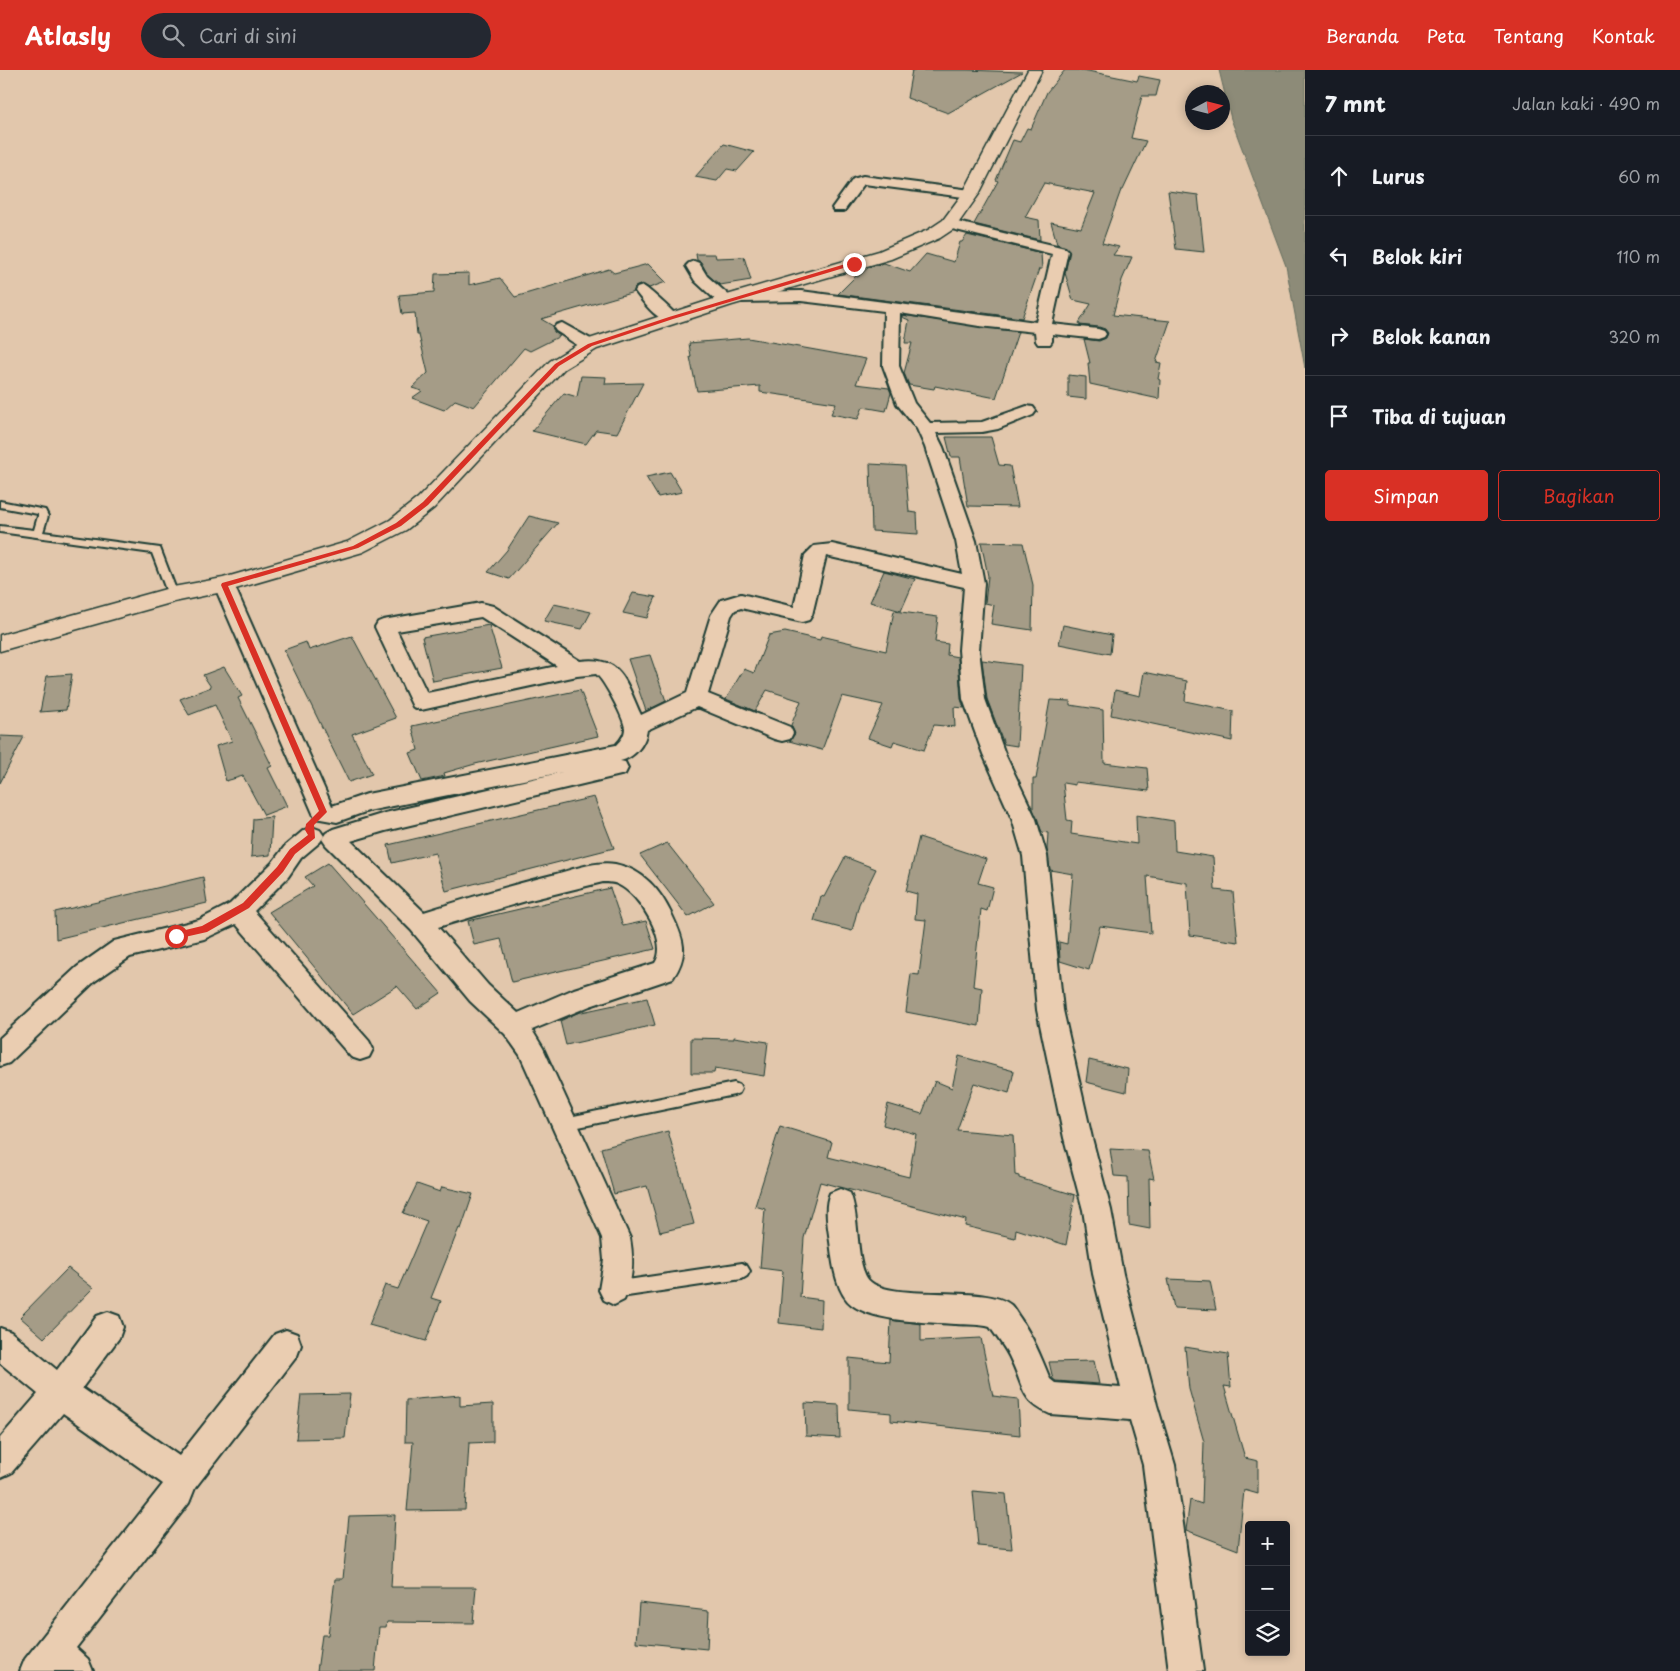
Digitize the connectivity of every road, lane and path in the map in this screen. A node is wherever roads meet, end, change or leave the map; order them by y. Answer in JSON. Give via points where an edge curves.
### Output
{"nodes":[{"id":1,"x":1035,"y":70,"type":"edge"},
{"id":2,"x":970,"y":194,"type":"junction"},
{"id":3,"x":839,"y":208,"type":"dead end"},
{"id":4,"x":949,"y":224,"type":"junction"},
{"id":5,"x":694,"y":266,"type":"dead end"},
{"id":6,"x":827,"y":271,"type":"junction"},
{"id":7,"x":643,"y":291,"type":"dead end"},
{"id":8,"x":725,"y":297,"type":"junction"},
{"id":9,"x":826,"y":299,"type":"junction"},
{"id":10,"x":892,"y":307,"type":"junction"},
{"id":11,"x":666,"y":314,"type":"junction"},
{"id":12,"x":1044,"y":334,"type":"junction"},
{"id":13,"x":1098,"y":334,"type":"dead end"},
{"id":14,"x":1027,"y":411,"type":"dead end"},
{"id":15,"x":925,"y":428,"type":"junction"},
{"id":16,"x":0,"y":504,"type":"edge"},
{"id":17,"x":0,"y":529,"type":"edge"},
{"id":18,"x":38,"y":534,"type":"junction"},
{"id":19,"x":974,"y":583,"type":"junction"},
{"id":20,"x":224,"y":585,"type":"junction"},
{"id":21,"x":173,"y":595,"type":"junction"},
{"id":22,"x":0,"y":643,"type":"edge"},
{"id":23,"x":577,"y":669,"type":"junction"},
{"id":24,"x":696,"y":698,"type":"junction"},
{"id":25,"x":636,"y":726,"type":"junction"},
{"id":26,"x":782,"y":733,"type":"dead end"},
{"id":27,"x":330,"y":827,"type":"junction"},
{"id":28,"x":239,"y":911,"type":"junction"},
{"id":29,"x":420,"y":923,"type":"junction"},
{"id":30,"x":514,"y":1026,"type":"junction"},
{"id":31,"x":360,"y":1049,"type":"dead end"},
{"id":32,"x":0,"y":1055,"type":"edge"},
{"id":33,"x":734,"y":1090,"type":"dead end"},
{"id":34,"x":564,"y":1124,"type":"junction"},
{"id":35,"x":840,"y":1202,"type":"dead end"},
{"id":36,"x":742,"y":1271,"type":"dead end"},
{"id":37,"x":614,"y":1290,"type":"joint"},
{"id":38,"x":108,"y":1328,"type":"dead end"},
{"id":39,"x":0,"y":1343,"type":"edge"},
{"id":40,"x":286,"y":1345,"type":"dead end"},
{"id":41,"x":60,"y":1392,"type":"junction"},
{"id":42,"x":1142,"y":1404,"type":"junction"},
{"id":43,"x":0,"y":1462,"type":"edge"},
{"id":44,"x":180,"y":1481,"type":"junction"},
{"id":45,"x":55,"y":1664,"type":"edge"},
{"id":46,"x":1186,"y":1671,"type":"edge"}],
"edges":[{"from":1,"to":2,"type":"main road"},
{"from":2,"to":3,"type":"street","via":[[863,180]]},
{"from":2,"to":4,"type":"main road"},
{"from":4,"to":6,"type":"main road","via":[[885,255]]},
{"from":4,"to":12,"type":"street","via":[[1060,251]]},
{"from":5,"to":8,"type":"street","via":[[700,278]]},
{"from":6,"to":8,"type":"main road"},
{"from":6,"to":9,"type":"street","via":[[815,283]]},
{"from":7,"to":11,"type":"street"},
{"from":8,"to":9,"type":"street"},
{"from":8,"to":11,"type":"main road"},
{"from":9,"to":10,"type":"street"},
{"from":10,"to":12,"type":"street"},
{"from":10,"to":15,"type":"street","via":[[891,366],[906,404]]},
{"from":11,"to":20,"type":"main road","via":[[578,338],[557,365],[426,503],[398,525],[355,547]]},
{"from":12,"to":13,"type":"street"},
{"from":14,"to":15,"type":"street","via":[[982,427]]},
{"from":15,"to":19,"type":"street","via":[[966,541]]},
{"from":16,"to":18,"type":"lane","via":[[42,512]]},
{"from":17,"to":18,"type":"lane"},
{"from":18,"to":21,"type":"lane","via":[[156,550]]},
{"from":19,"to":24,"type":"street","via":[[821,550],[815,555],[802,615],[769,610],[741,601],[728,605],[720,615]]},
{"from":19,"to":42,"type":"street","via":[[969,650],[974,699],[994,754],[1024,819],[1035,856],[1050,1010],[1097,1210],[1108,1274]]},
{"from":20,"to":21,"type":"main road"},
{"from":20,"to":27,"type":"street"},
{"from":21,"to":22,"type":"main road"},
{"from":23,"to":23,"type":"street","via":[[421,702],[385,627],[486,611]]},
{"from":23,"to":25,"type":"street","via":[[600,666],[608,671]]},
{"from":24,"to":25,"type":"street"},
{"from":24,"to":26,"type":"street"},
{"from":25,"to":27,"type":"street","via":[[635,737],[623,752],[624,766],[385,822]]},
{"from":27,"to":28,"type":"street","via":[[293,852]]},
{"from":27,"to":29,"type":"street"},
{"from":28,"to":31,"type":"street"},
{"from":28,"to":32,"type":"street","via":[[204,929],[123,948],[86,974]]},
{"from":29,"to":30,"type":"street","via":[[479,993]]},
{"from":29,"to":30,"type":"street","via":[[502,897],[597,874],[620,875],[646,893],[655,904],[673,954],[664,971],[584,997]]},
{"from":30,"to":34,"type":"street","via":[[544,1075]]},
{"from":33,"to":34,"type":"lane"},
{"from":34,"to":37,"type":"street","via":[[616,1238],[619,1260]]},
{"from":35,"to":42,"type":"street","via":[[846,1254],[854,1285],[863,1295],[906,1306],[986,1311],[1000,1315],[1022,1348],[1039,1390],[1050,1398]]},
{"from":36,"to":37,"type":"lane"},
{"from":38,"to":41,"type":"street"},
{"from":39,"to":41,"type":"street"},
{"from":40,"to":44,"type":"street"},
{"from":41,"to":43,"type":"street"},
{"from":41,"to":44,"type":"street","via":[[175,1473]]},
{"from":42,"to":46,"type":"street","via":[[1159,1465]]},
{"from":44,"to":45,"type":"street","via":[[178,1492]]}]}
